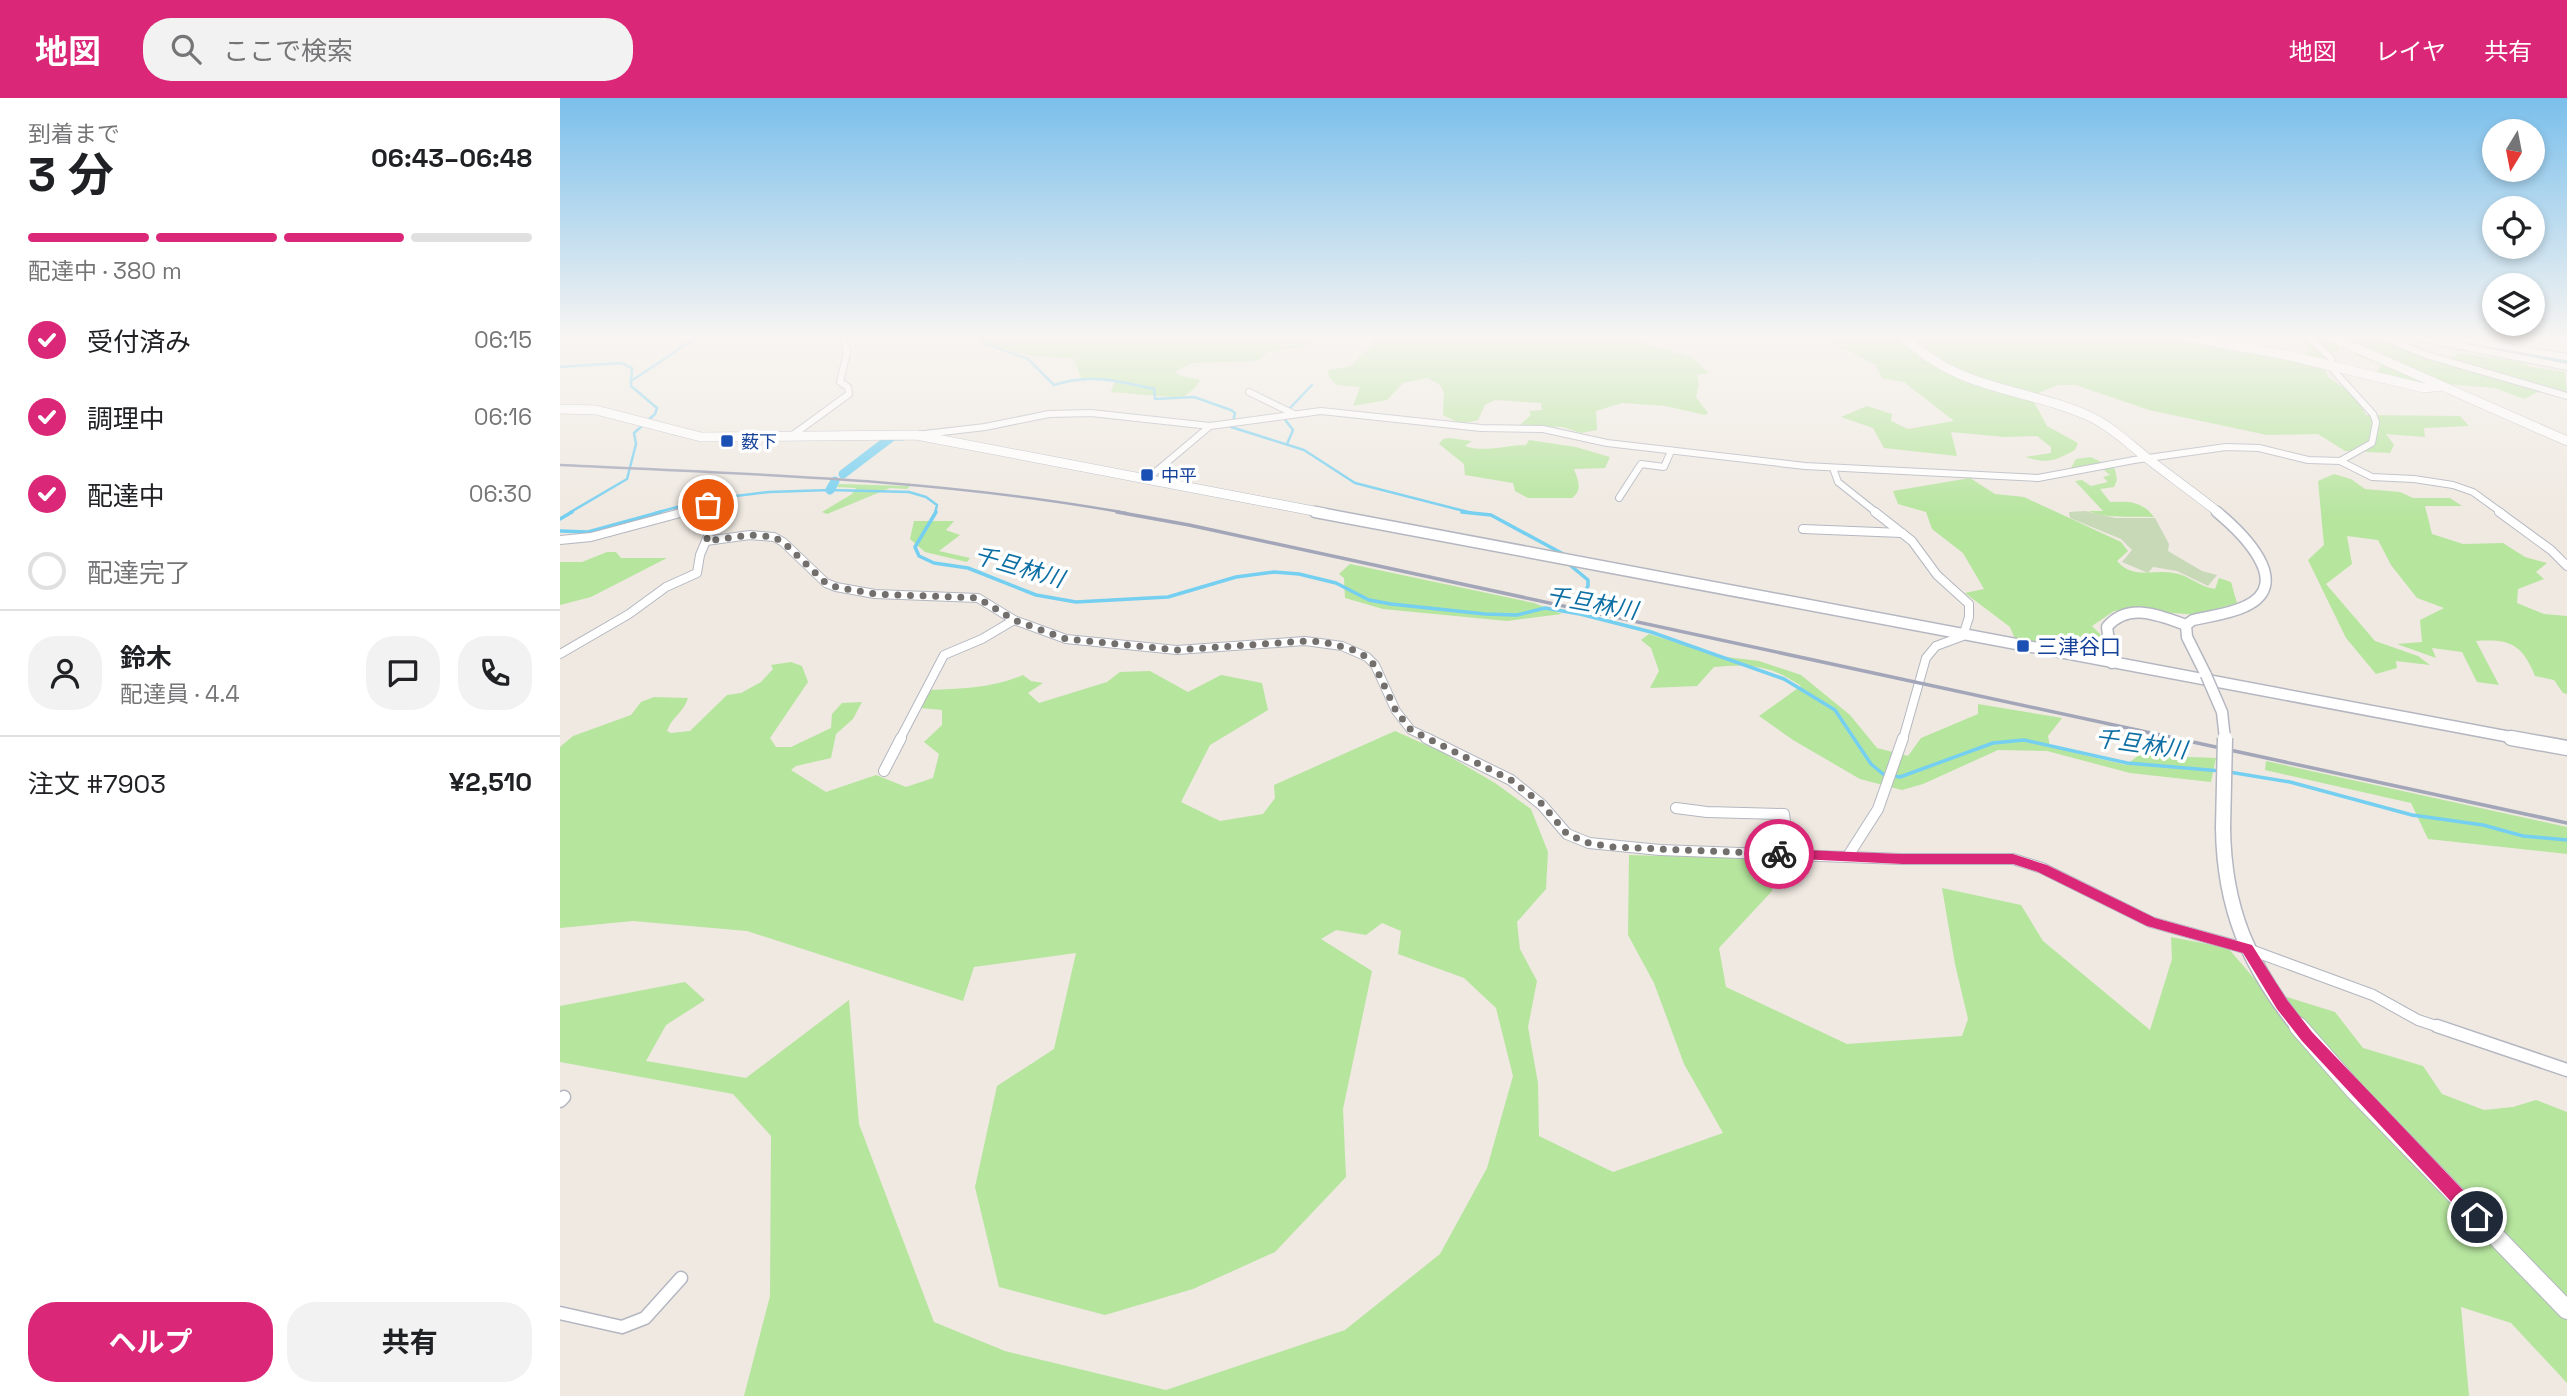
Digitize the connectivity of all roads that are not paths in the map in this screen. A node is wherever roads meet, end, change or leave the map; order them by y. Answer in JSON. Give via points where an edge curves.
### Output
{"nodes":[{"id":1,"x":845,"y":397,"type":"edge"},
{"id":2,"x":1254,"y":397,"type":"edge"},
{"id":3,"x":2028,"y":397,"type":"edge"},
{"id":4,"x":2358,"y":397,"type":"edge"},
{"id":5,"x":2466,"y":397,"type":"edge"},
{"id":6,"x":560,"y":409,"type":"edge"},
{"id":7,"x":1292,"y":413,"type":"junction"},
{"id":8,"x":1210,"y":426,"type":"junction"},
{"id":9,"x":916,"y":435,"type":"junction"},
{"id":10,"x":790,"y":437,"type":"junction"},
{"id":11,"x":2567,"y":440,"type":"edge"},
{"id":12,"x":1671,"y":451,"type":"junction"},
{"id":13,"x":2147,"y":458,"type":"junction"},
{"id":14,"x":2340,"y":461,"type":"junction"},
{"id":15,"x":1833,"y":468,"type":"junction"},
{"id":16,"x":1147,"y":479,"type":"junction"},
{"id":17,"x":1619,"y":498,"type":"dead end"},
{"id":18,"x":1802,"y":529,"type":"dead end"},
{"id":19,"x":1902,"y":533,"type":"junction"},
{"id":20,"x":560,"y":540,"type":"edge"},
{"id":21,"x":706,"y":541,"type":"junction"},
{"id":22,"x":2567,"y":566,"type":"edge"},
{"id":23,"x":1014,"y":620,"type":"junction"},
{"id":24,"x":2186,"y":625,"type":"junction"},
{"id":25,"x":1963,"y":636,"type":"junction"},
{"id":26,"x":560,"y":654,"type":"edge"},
{"id":27,"x":2112,"y":663,"type":"junction"},
{"id":28,"x":2567,"y":748,"type":"edge"},
{"id":29,"x":884,"y":771,"type":"dead end"},
{"id":30,"x":1676,"y":808,"type":"dead end"},
{"id":31,"x":1789,"y":854,"type":"junction"},
{"id":32,"x":1848,"y":856,"type":"junction"},
{"id":33,"x":2248,"y":949,"type":"junction"},
{"id":34,"x":2567,"y":1070,"type":"edge"},
{"id":35,"x":681,"y":1278,"type":"dead end"},
{"id":36,"x":2567,"y":1310,"type":"edge"},
{"id":37,"x":560,"y":1313,"type":"edge"}],
"edges":[{"from":1,"to":10,"type":"street"},
{"from":2,"to":7,"type":"street"},
{"from":3,"to":13,"type":"street","via":[[2077,411],[2106,426]]},
{"from":4,"to":14,"type":"street","via":[[2376,422],[2372,443]]},
{"from":5,"to":11,"type":"street"},
{"from":6,"to":10,"type":"street","via":[[596,411],[699,437]]},
{"from":7,"to":8,"type":"street"},
{"from":7,"to":12,"type":"street","via":[[1343,412],[1481,428],[1543,429]]},
{"from":8,"to":9,"type":"street","via":[[1061,413]]},
{"from":8,"to":16,"type":"street"},
{"from":9,"to":10,"type":"street"},
{"from":9,"to":16,"type":"street"},
{"from":12,"to":15,"type":"street"},
{"from":12,"to":17,"type":"street","via":[[1664,467],[1641,464]]},
{"from":13,"to":14,"type":"street","via":[[2243,447],[2308,460]]},
{"from":13,"to":15,"type":"street","via":[[2038,478]]},
{"from":13,"to":24,"type":"street","via":[[2238,530],[2256,550],[2265,570],[2265,587],[2256,601]]},
{"from":14,"to":22,"type":"street","via":[[2372,477],[2465,489],[2496,508]]},
{"from":15,"to":19,"type":"street","via":[[1838,482]]},
{"from":16,"to":25,"type":"street"},
{"from":18,"to":19,"type":"street"},
{"from":19,"to":25,"type":"street","via":[[1969,604]]},
{"from":20,"to":21,"type":"street","via":[[591,537],[708,505],[716,516]]},
{"from":21,"to":23,"type":"street","via":[[774,537],[836,587],[875,594],[978,598]]},
{"from":21,"to":26,"type":"street","via":[[697,573]]},
{"from":23,"to":29,"type":"street","via":[[944,655]]},
{"from":23,"to":31,"type":"street","via":[[1066,639],[1177,650],[1294,641],[1342,646],[1367,657],[1375,666],[1396,711],[1411,730],[1511,780],[1542,804],[1567,834],[1612,847]]},
{"from":24,"to":27,"type":"street","via":[[2152,614],[2116,616],[2107,636]]},
{"from":24,"to":33,"type":"street","bridge":true,"via":[[2187,637],[2222,712],[2223,858],[2228,892]]},
{"from":25,"to":27,"type":"street"},
{"from":25,"to":32,"type":"street","via":[[1936,646],[1926,658],[1882,805]]},
{"from":27,"to":28,"type":"street"},
{"from":30,"to":31,"type":"street","via":[[1784,814]]},
{"from":31,"to":32,"type":"street"},
{"from":32,"to":33,"type":"street","via":[[2013,859],[2042,868],[2151,922]]},
{"from":33,"to":34,"type":"street","via":[[2373,995],[2418,1020]]},
{"from":33,"to":36,"type":"street","via":[[2307,1037]]},
{"from":35,"to":37,"type":"street","via":[[645,1318],[622,1327]]}]}
